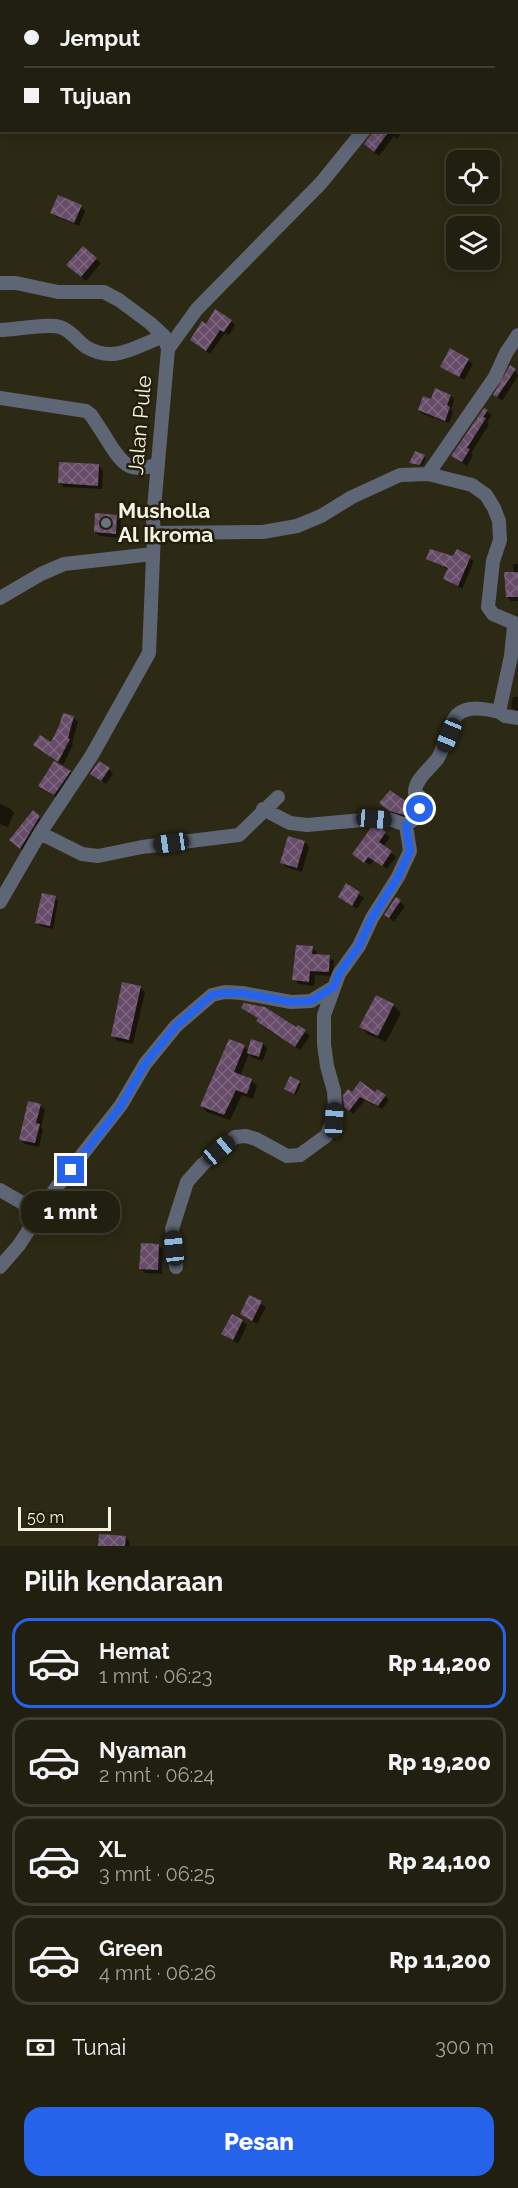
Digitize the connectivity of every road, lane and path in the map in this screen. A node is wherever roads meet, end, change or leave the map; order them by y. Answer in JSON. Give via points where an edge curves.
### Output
{"nodes":[{"id":1,"x":362,"y":132,"type":"edge"},
{"id":2,"x":0,"y":283,"type":"edge"},
{"id":3,"x":0,"y":330,"type":"edge"},
{"id":4,"x":518,"y":335,"type":"edge"},
{"id":5,"x":166,"y":342,"type":"junction"},
{"id":6,"x":0,"y":398,"type":"edge"},
{"id":7,"x":158,"y":464,"type":"junction"},
{"id":8,"x":428,"y":474,"type":"junction"},
{"id":9,"x":154,"y":533,"type":"junction"},
{"id":10,"x":153,"y":554,"type":"junction"},
{"id":11,"x":0,"y":598,"type":"edge"},
{"id":12,"x":516,"y":641,"type":"edge"},
{"id":13,"x":499,"y":712,"type":"junction"},
{"id":14,"x":518,"y":718,"type":"edge"},
{"id":15,"x":278,"y":797,"type":"dead end"},
{"id":16,"x":263,"y":809,"type":"junction"},
{"id":17,"x":406,"y":825,"type":"junction"},
{"id":18,"x":40,"y":833,"type":"junction"},
{"id":19,"x":0,"y":902,"type":"edge"},
{"id":20,"x":334,"y":987,"type":"junction"},
{"id":21,"x":0,"y":1190,"type":"edge"},
{"id":22,"x":40,"y":1213,"type":"junction"},
{"id":23,"x":0,"y":1267,"type":"edge"},
{"id":24,"x":176,"y":1267,"type":"dead end"}],
"edges":[{"from":1,"to":5,"type":"street","name":"Jalan Pule","via":[[321,183]]},
{"from":2,"to":5,"type":"street","via":[[58,292],[104,292],[119,300]]},
{"from":3,"to":5,"type":"street","via":[[62,327],[83,346],[111,355]]},
{"from":4,"to":8,"type":"street","via":[[495,377]]},
{"from":5,"to":7,"type":"street","name":"Jalan Pule"},
{"from":6,"to":7,"type":"street","via":[[86,411],[123,464],[146,468]]},
{"from":7,"to":9,"type":"street","name":"Jalan Pule"},
{"from":8,"to":9,"type":"street","via":[[400,475],[297,526],[263,532]]},
{"from":8,"to":12,"type":"street","via":[[472,485],[486,495],[494,508],[500,540],[493,561],[488,607],[493,614],[514,623]]},
{"from":9,"to":10,"type":"street","name":"Jalan Pule"},
{"from":10,"to":11,"type":"street","via":[[64,564]]},
{"from":10,"to":18,"type":"street","name":"Jalan Pule","via":[[149,653],[92,755]]},
{"from":12,"to":13,"type":"street"},
{"from":13,"to":14,"type":"street"},
{"from":13,"to":17,"type":"street","via":[[475,708],[457,715],[444,748],[417,784],[415,793],[420,797],[420,809],[418,816]]},
{"from":15,"to":16,"type":"street"},
{"from":16,"to":17,"type":"street","via":[[290,823],[307,825],[374,819]]},
{"from":16,"to":18,"type":"street","via":[[239,835],[98,856],[82,854]]},
{"from":17,"to":20,"type":"street","via":[[410,851]]},
{"from":18,"to":19,"type":"street","name":"Jalan Pule"},
{"from":20,"to":22,"type":"street","via":[[311,1001],[291,1002],[242,993],[212,995],[176,1026],[145,1064],[121,1106]]},
{"from":20,"to":24,"type":"street","via":[[324,1015],[324,1044],[335,1107],[326,1136],[300,1155],[287,1156],[256,1139],[235,1137],[203,1164],[187,1182],[172,1229]]},
{"from":21,"to":22,"type":"street"},
{"from":22,"to":23,"type":"street"}]}
